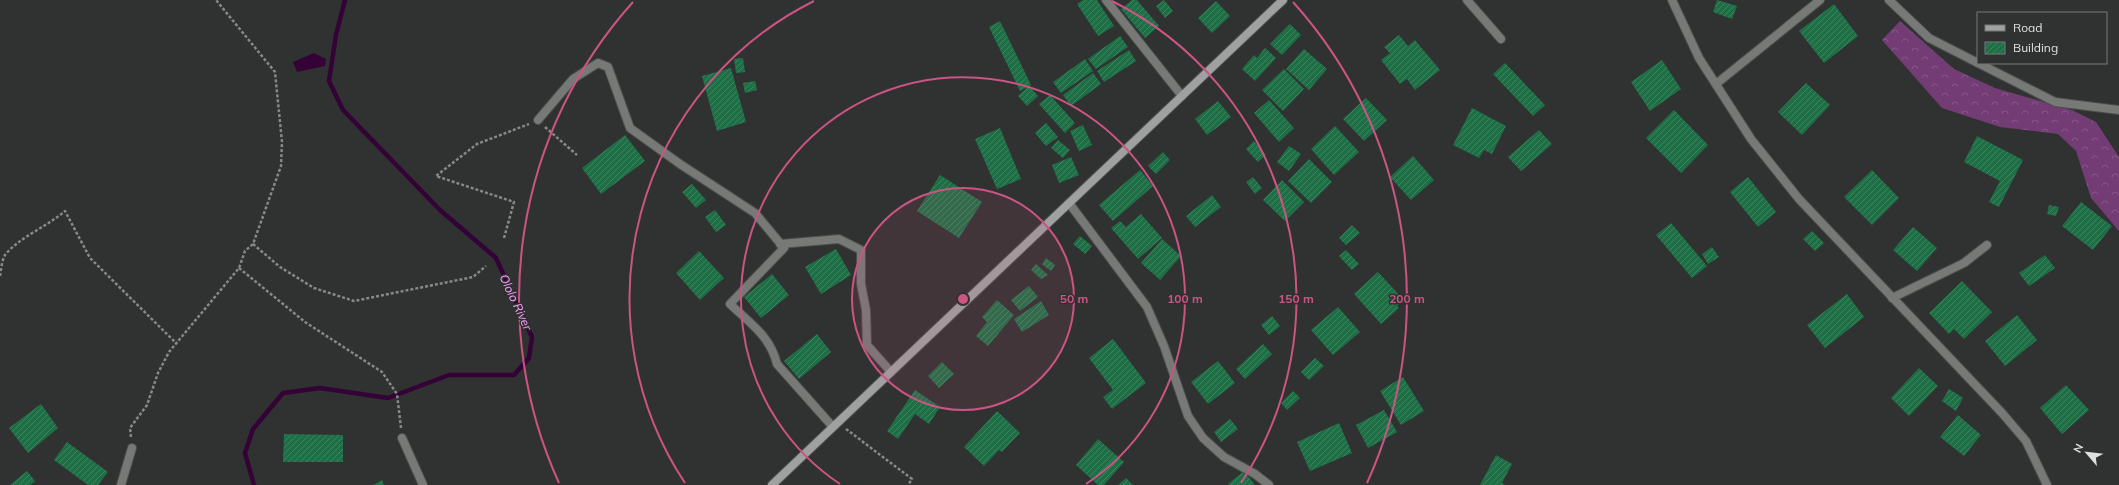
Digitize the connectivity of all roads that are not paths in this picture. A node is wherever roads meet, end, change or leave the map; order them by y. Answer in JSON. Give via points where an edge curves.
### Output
{"nodes":[{"id":1,"x":1106,"y":0,"type":"edge"},
{"id":2,"x":1283,"y":0,"type":"edge"},
{"id":3,"x":1467,"y":0,"type":"edge"},
{"id":4,"x":1672,"y":0,"type":"edge"},
{"id":5,"x":1820,"y":0,"type":"edge"},
{"id":6,"x":1889,"y":0,"type":"edge"},
{"id":7,"x":1501,"y":39,"type":"dead end"},
{"id":8,"x":1977,"y":62,"type":"edge"},
{"id":9,"x":1980,"y":64,"type":"edge"},
{"id":10,"x":1716,"y":84,"type":"junction"},
{"id":11,"x":1182,"y":96,"type":"junction"},
{"id":12,"x":2119,"y":110,"type":"edge"},
{"id":13,"x":538,"y":120,"type":"road end"},
{"id":14,"x":1069,"y":203,"type":"junction"},
{"id":15,"x":780,"y":244,"type":"junction"},
{"id":16,"x":1987,"y":245,"type":"dead end"},
{"id":17,"x":1892,"y":298,"type":"junction"},
{"id":18,"x":891,"y":372,"type":"junction"},
{"id":19,"x":835,"y":425,"type":"junction"},
{"id":20,"x":402,"y":438,"type":"road end"},
{"id":21,"x":132,"y":448,"type":"road end"},
{"id":22,"x":120,"y":485,"type":"edge"},
{"id":23,"x":423,"y":485,"type":"edge"},
{"id":24,"x":772,"y":485,"type":"edge"},
{"id":25,"x":1269,"y":485,"type":"edge"},
{"id":26,"x":2047,"y":485,"type":"edge"}],
"edges":[{"from":1,"to":11,"type":"street"},
{"from":2,"to":11,"type":"main road"},
{"from":3,"to":7,"type":"street"},
{"from":4,"to":10,"type":"street","via":[[1699,58]]},
{"from":5,"to":10,"type":"street"},
{"from":6,"to":8,"type":"street","via":[[1929,38]]},
{"from":9,"to":12,"type":"street","via":[[2055,102]]},
{"from":10,"to":17,"type":"street","via":[[1751,139],[1799,199]]},
{"from":11,"to":14,"type":"main road"},
{"from":13,"to":15,"type":"street","via":[[573,79],[598,63],[608,66],[630,128],[755,213]]},
{"from":14,"to":18,"type":"main road"},
{"from":14,"to":25,"type":"street","via":[[1147,307],[1164,346],[1188,416],[1203,438],[1224,457],[1256,474]]},
{"from":15,"to":18,"type":"street","via":[[838,239],[861,250],[861,284],[866,310],[867,345]]},
{"from":15,"to":19,"type":"street","via":[[784,248],[730,304],[768,340],[778,364]]},
{"from":16,"to":17,"type":"street","via":[[1964,262]]},
{"from":17,"to":26,"type":"street","via":[[2026,441]]},
{"from":18,"to":19,"type":"main road"},
{"from":19,"to":24,"type":"main road"},
{"from":20,"to":23,"type":"street"},
{"from":21,"to":22,"type":"street"}]}
